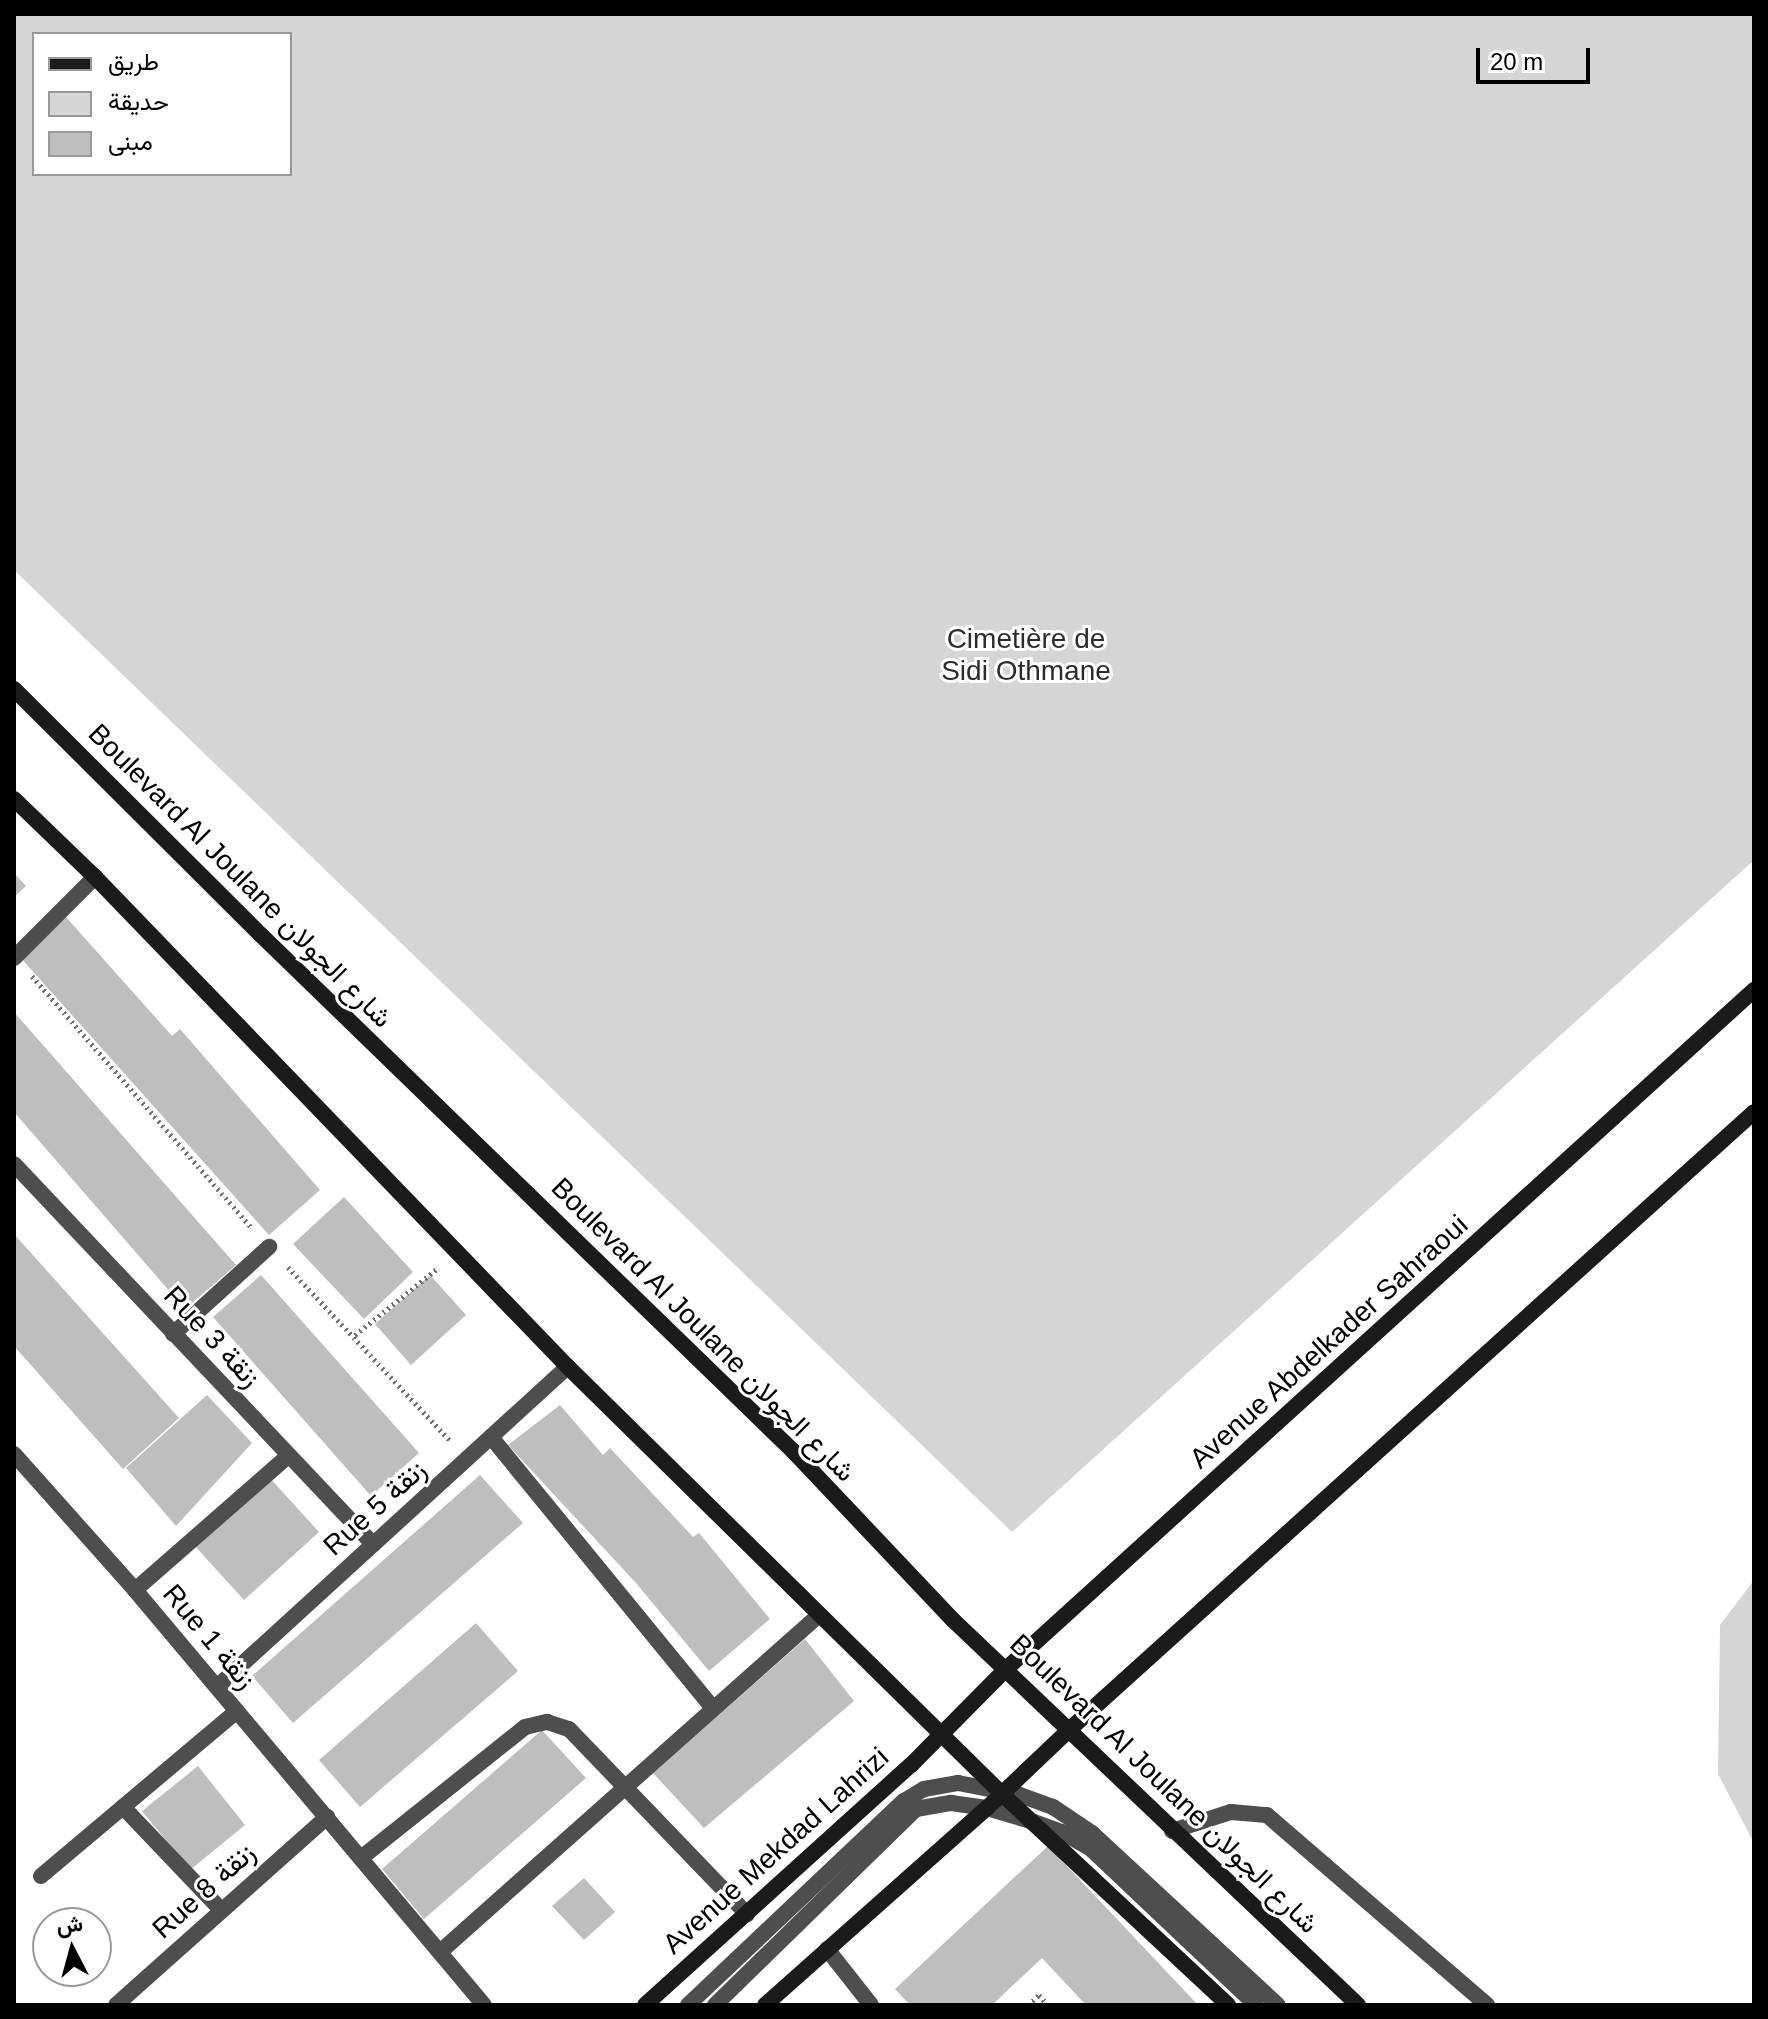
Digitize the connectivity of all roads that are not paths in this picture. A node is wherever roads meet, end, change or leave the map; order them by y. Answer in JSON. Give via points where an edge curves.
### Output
{"nodes":[{"id":1,"x":14,"y":689,"type":"edge"},
{"id":2,"x":14,"y":799,"type":"edge"},
{"id":3,"x":95,"y":877,"type":"junction"},
{"id":4,"x":15,"y":957,"type":"edge"},
{"id":5,"x":1754,"y":990,"type":"edge"},
{"id":6,"x":1754,"y":1112,"type":"edge"},
{"id":7,"x":14,"y":1164,"type":"edge"},
{"id":8,"x":269,"y":1247,"type":"road end"},
{"id":9,"x":173,"y":1334,"type":"junction"},
{"id":10,"x":568,"y":1367,"type":"junction"},
{"id":11,"x":491,"y":1437,"type":"junction"},
{"id":12,"x":14,"y":1454,"type":"edge"},
{"id":13,"x":288,"y":1456,"type":"junction"},
{"id":14,"x":373,"y":1544,"type":"junction"},
{"id":15,"x":135,"y":1590,"type":"junction"},
{"id":16,"x":819,"y":1615,"type":"junction"},
{"id":17,"x":1007,"y":1668,"type":"junction"},
{"id":18,"x":217,"y":1687,"type":"junction"},
{"id":19,"x":712,"y":1707,"type":"junction"},
{"id":20,"x":237,"y":1711,"type":"junction"},
{"id":21,"x":1070,"y":1729,"type":"junction"},
{"id":22,"x":941,"y":1735,"type":"junction"},
{"id":23,"x":625,"y":1785,"type":"junction"},
{"id":24,"x":1002,"y":1794,"type":"junction"},
{"id":25,"x":123,"y":1807,"type":"junction"},
{"id":26,"x":987,"y":1808,"type":"junction"},
{"id":27,"x":327,"y":1817,"type":"junction"},
{"id":28,"x":1034,"y":1822,"type":"junction"},
{"id":29,"x":1172,"y":1831,"type":"junction"},
{"id":30,"x":361,"y":1858,"type":"junction"},
{"id":31,"x":41,"y":1876,"type":"dead end"},
{"id":32,"x":221,"y":1910,"type":"junction"},
{"id":33,"x":747,"y":1914,"type":"junction"},
{"id":34,"x":827,"y":1949,"type":"junction"},
{"id":35,"x":440,"y":1952,"type":"junction"},
{"id":36,"x":116,"y":2005,"type":"edge"},
{"id":37,"x":484,"y":2005,"type":"edge"},
{"id":38,"x":645,"y":2005,"type":"edge"},
{"id":39,"x":688,"y":2005,"type":"edge"},
{"id":40,"x":715,"y":2005,"type":"edge"},
{"id":41,"x":765,"y":2005,"type":"edge"},
{"id":42,"x":871,"y":2005,"type":"edge"},
{"id":43,"x":1228,"y":2005,"type":"edge"},
{"id":44,"x":1256,"y":2005,"type":"edge"},
{"id":45,"x":1278,"y":2005,"type":"edge"},
{"id":46,"x":1358,"y":2005,"type":"edge"},
{"id":47,"x":1487,"y":2005,"type":"edge"}],
"edges":[{"from":1,"to":17,"type":"main road","name":"Boulevard Al Joulane شارع الجولان","via":[[794,1452],[953,1620]]},
{"from":2,"to":3,"type":"main road"},
{"from":3,"to":4,"type":"street"},
{"from":3,"to":10,"type":"main road"},
{"from":5,"to":17,"type":"main road","name":"Avenue Abdelkader Sahraoui"},
{"from":6,"to":21,"type":"main road"},
{"from":7,"to":9,"type":"street","name":"Rue 3 زنقة"},
{"from":8,"to":9,"type":"street"},
{"from":9,"to":13,"type":"street","name":"Rue 3 زنقة"},
{"from":10,"to":11,"type":"street","name":"Rue 5 زنقة"},
{"from":10,"to":16,"type":"main road"},
{"from":11,"to":14,"type":"street","name":"Rue 5 زنقة"},
{"from":11,"to":19,"type":"street"},
{"from":12,"to":15,"type":"street","name":"Rue 1 زنقة"},
{"from":13,"to":14,"type":"street","name":"Rue 3 زنقة"},
{"from":13,"to":15,"type":"street"},
{"from":14,"to":18,"type":"street","name":"Rue 5 زنقة"},
{"from":15,"to":18,"type":"street","name":"Rue 1 زنقة"},
{"from":16,"to":19,"type":"street"},
{"from":16,"to":22,"type":"main road"},
{"from":17,"to":21,"type":"main road","name":"Boulevard Al Joulane شارع الجولان"},
{"from":17,"to":22,"type":"main road","name":"Avenue Abdelkader Sahraoui"},
{"from":18,"to":20,"type":"street","name":"Rue 1 زنقة"},
{"from":19,"to":23,"type":"street"},
{"from":20,"to":25,"type":"street"},
{"from":20,"to":27,"type":"street","name":"Rue 1 زنقة"},
{"from":21,"to":24,"type":"main road"},
{"from":21,"to":29,"type":"main road","name":"Boulevard Al Joulane شارع الجولان"},
{"from":22,"to":24,"type":"main road"},
{"from":22,"to":33,"type":"main road","name":"Avenue Mekdad Lahrizi"},
{"from":23,"to":30,"type":"street","via":[[569,1729],[547,1722],[525,1727]]},
{"from":23,"to":33,"type":"street"},
{"from":23,"to":35,"type":"street"},
{"from":24,"to":26,"type":"main road"},
{"from":24,"to":28,"type":"main road"},
{"from":24,"to":39,"type":"street","via":[[958,1783],[924,1789],[904,1801]]},
{"from":24,"to":45,"type":"street","via":[[1053,1807],[1092,1833]]},
{"from":25,"to":31,"type":"street"},
{"from":25,"to":32,"type":"street"},
{"from":26,"to":28,"type":"street"},
{"from":26,"to":34,"type":"main road"},
{"from":26,"to":40,"type":"street","via":[[951,1803],[916,1809]]},
{"from":27,"to":30,"type":"street","name":"Rue 1 زنقة"},
{"from":27,"to":32,"type":"street","name":"Rue 8 زنقة"},
{"from":28,"to":43,"type":"main road"},
{"from":28,"to":44,"type":"street","via":[[1090,1848]]},
{"from":29,"to":46,"type":"main road","name":"Boulevard Al Joulane شارع الجولان"},
{"from":29,"to":47,"type":"street","via":[[1231,1812],[1267,1815]]},
{"from":30,"to":35,"type":"street","name":"Rue 1 زنقة"},
{"from":32,"to":36,"type":"street","name":"Rue 8 زنقة"},
{"from":33,"to":38,"type":"main road","name":"Avenue Mekdad Lahrizi"},
{"from":34,"to":41,"type":"main road"},
{"from":34,"to":42,"type":"street"},
{"from":35,"to":37,"type":"street","name":"Rue 1 زنقة"}]}
